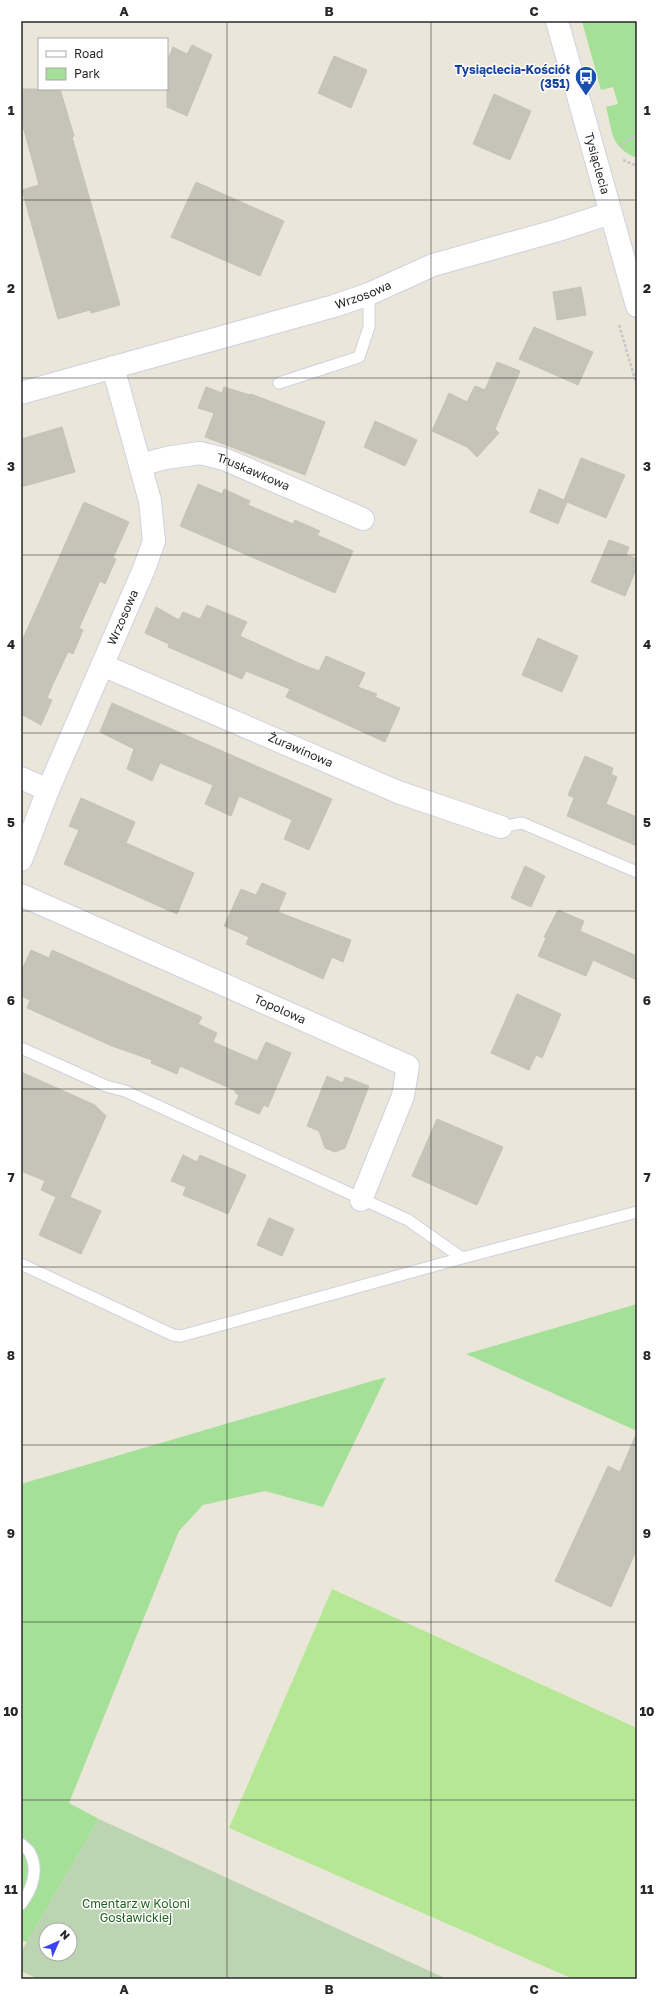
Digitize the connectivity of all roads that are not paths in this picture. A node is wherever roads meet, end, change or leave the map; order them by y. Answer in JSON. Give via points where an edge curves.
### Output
{"nodes":[{"id":1,"x":557,"y":21,"type":"edge"},
{"id":2,"x":611,"y":213,"type":"junction"},
{"id":3,"x":630,"y":257,"type":"edge"},
{"id":4,"x":369,"y":294,"type":"junction"},
{"id":5,"x":637,"y":306,"type":"edge"},
{"id":6,"x":113,"y":367,"type":"junction"},
{"id":7,"x":278,"y":383,"type":"dead end"},
{"id":8,"x":21,"y":392,"type":"edge"},
{"id":9,"x":140,"y":465,"type":"junction"},
{"id":10,"x":363,"y":519,"type":"dead end"},
{"id":11,"x":102,"y":665,"type":"junction"},
{"id":12,"x":21,"y":778,"type":"edge"},
{"id":13,"x":48,"y":790,"type":"junction"},
{"id":14,"x":501,"y":827,"type":"joint"},
{"id":15,"x":21,"y":860,"type":"edge"},
{"id":16,"x":637,"y":872,"type":"edge"},
{"id":17,"x":21,"y":895,"type":"edge"},
{"id":18,"x":21,"y":1048,"type":"edge"},
{"id":19,"x":361,"y":1200,"type":"junction"},
{"id":20,"x":637,"y":1212,"type":"edge"},
{"id":21,"x":462,"y":1258,"type":"junction"},
{"id":22,"x":21,"y":1264,"type":"edge"},
{"id":23,"x":21,"y":1844,"type":"edge"},
{"id":24,"x":21,"y":1904,"type":"edge"}],
"edges":[{"from":1,"to":2,"type":"street","name":"Tysiąclecia"},
{"from":2,"to":3,"type":"street","name":"Tysiąclecia"},
{"from":2,"to":4,"type":"street","name":"Wrzosowa","via":[[433,265]]},
{"from":3,"to":5,"type":"street","name":"Tysiąclecia"},
{"from":4,"to":6,"type":"street","name":"Wrzosowa"},
{"from":4,"to":7,"type":"lane","via":[[369,328],[359,357]]},
{"from":6,"to":8,"type":"street","name":"Wrzosowa"},
{"from":6,"to":9,"type":"street","name":"Wrzosowa"},
{"from":9,"to":10,"type":"street","name":"Truskawkowa","via":[[200,453],[224,459]]},
{"from":9,"to":11,"type":"street","name":"Wrzosowa","via":[[150,501],[154,541]]},
{"from":11,"to":13,"type":"street","name":"Wrzosowa"},
{"from":11,"to":14,"type":"street","name":"Żurawinowa","via":[[398,792]]},
{"from":12,"to":13,"type":"street"},
{"from":13,"to":15,"type":"street","name":"Wrzosowa"},
{"from":14,"to":16,"type":"lane","via":[[522,823]]},
{"from":17,"to":19,"type":"street","name":"Topolowa","via":[[408,1066],[403,1096]]},
{"from":18,"to":19,"type":"lane","via":[[106,1086],[125,1091]]},
{"from":19,"to":21,"type":"lane","via":[[408,1220]]},
{"from":20,"to":21,"type":"lane"},
{"from":21,"to":22,"type":"lane","via":[[180,1336],[172,1335]]},
{"from":23,"to":24,"type":"lane","via":[[30,1852],[35,1874],[27,1897]]}]}
